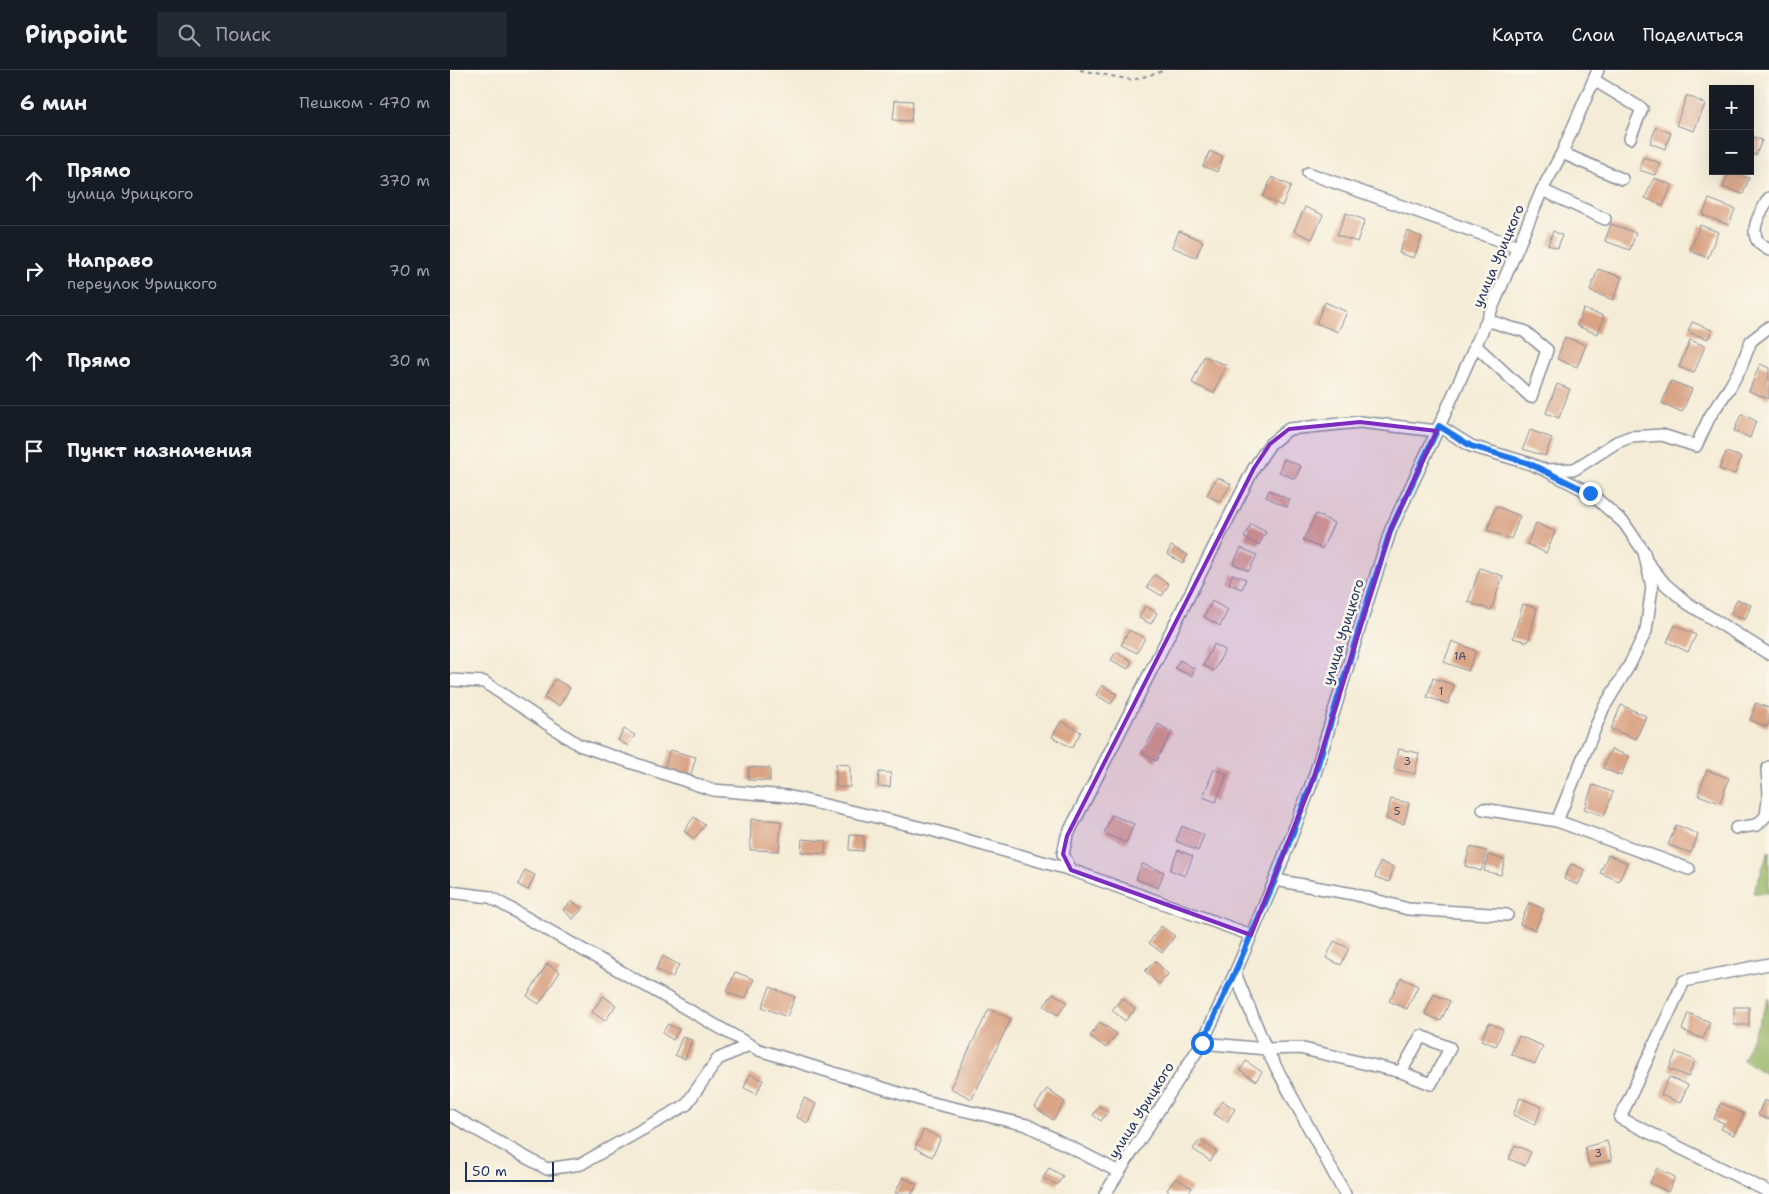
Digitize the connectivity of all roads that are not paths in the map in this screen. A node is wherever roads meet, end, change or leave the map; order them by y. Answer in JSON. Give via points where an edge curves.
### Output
{"nodes":[{"id":1,"x":1596,"y":75,"type":"edge"},
{"id":2,"x":1630,"y":138,"type":"dead end"},
{"id":3,"x":1562,"y":153,"type":"junction"},
{"id":4,"x":1308,"y":173,"type":"dead end"},
{"id":5,"x":1622,"y":179,"type":"dead end"},
{"id":6,"x":1542,"y":190,"type":"junction"},
{"id":7,"x":1769,"y":198,"type":"edge"},
{"id":8,"x":1605,"y":219,"type":"dead end"},
{"id":9,"x":1518,"y":247,"type":"junction"},
{"id":10,"x":1769,"y":250,"type":"edge"},
{"id":11,"x":1487,"y":320,"type":"junction"},
{"id":12,"x":1769,"y":327,"type":"edge"},
{"id":13,"x":1475,"y":345,"type":"junction"},
{"id":14,"x":1438,"y":429,"type":"junction"},
{"id":15,"x":1545,"y":470,"type":"junction"},
{"id":16,"x":1646,"y":559,"type":"junction"},
{"id":17,"x":1769,"y":654,"type":"edge"},
{"id":18,"x":450,"y":680,"type":"edge"},
{"id":19,"x":1769,"y":766,"type":"edge"},
{"id":20,"x":1483,"y":809,"type":"dead end"},
{"id":21,"x":1557,"y":821,"type":"junction"},
{"id":22,"x":1736,"y":828,"type":"dead end"},
{"id":23,"x":1689,"y":869,"type":"dead end"},
{"id":24,"x":1070,"y":870,"type":"junction"},
{"id":25,"x":1275,"y":880,"type":"junction"},
{"id":26,"x":450,"y":892,"type":"edge"},
{"id":27,"x":1507,"y":915,"type":"dead end"},
{"id":28,"x":1251,"y":936,"type":"junction"},
{"id":29,"x":1769,"y":964,"type":"edge"},
{"id":30,"x":1235,"y":972,"type":"junction"},
{"id":31,"x":1202,"y":1043,"type":"junction"},
{"id":32,"x":749,"y":1045,"type":"junction"},
{"id":33,"x":1266,"y":1049,"type":"junction"},
{"id":34,"x":1401,"y":1072,"type":"junction"},
{"id":35,"x":450,"y":1115,"type":"edge"},
{"id":36,"x":1119,"y":1172,"type":"junction"},
{"id":37,"x":1769,"y":1192,"type":"edge"},
{"id":38,"x":1105,"y":1194,"type":"edge"},
{"id":39,"x":1345,"y":1194,"type":"edge"}],
"edges":[{"from":1,"to":2,"type":"street","via":[[1642,109]]},
{"from":1,"to":3,"type":"street","name":"улица Урицкого"},
{"from":3,"to":5,"type":"street"},
{"from":3,"to":6,"type":"street","name":"улица Урицкого"},
{"from":4,"to":9,"type":"street"},
{"from":6,"to":8,"type":"street"},
{"from":6,"to":9,"type":"street","name":"улица Урицкого"},
{"from":7,"to":10,"type":"street","via":[[1756,226],[1756,237]]},
{"from":9,"to":11,"type":"street","name":"улица Урицкого"},
{"from":11,"to":13,"type":"street","name":"улица Урицкого"},
{"from":11,"to":13,"type":"street","via":[[1524,330],[1547,350],[1531,397]]},
{"from":12,"to":15,"type":"street","via":[[1751,341],[1741,367],[1710,416],[1696,446],[1662,435],[1630,437],[1575,469]]},
{"from":13,"to":14,"type":"street","name":"улица Урицкого"},
{"from":14,"to":15,"type":"street","via":[[1471,446]]},
{"from":14,"to":24,"type":"street","via":[[1360,422],[1289,429],[1270,444],[1254,468],[1067,836],[1063,854]]},
{"from":14,"to":25,"type":"street","name":"улица Урицкого","via":[[1391,529],[1314,777]]},
{"from":15,"to":16,"type":"street","via":[[1590,493],[1618,517]]},
{"from":16,"to":17,"type":"street","via":[[1665,584],[1687,603]]},
{"from":16,"to":21,"type":"street","via":[[1652,587],[1646,631],[1603,709]]},
{"from":18,"to":24,"type":"street","via":[[484,682],[579,745],[713,790],[787,796],[932,830]]},
{"from":19,"to":22,"type":"street","via":[[1766,770],[1769,792],[1766,816],[1757,825]]},
{"from":20,"to":21,"type":"street"},
{"from":21,"to":23,"type":"street"},
{"from":24,"to":28,"type":"street"},
{"from":25,"to":27,"type":"street","via":[[1353,894],[1408,909]]},
{"from":25,"to":28,"type":"street","name":"улица Урицкого"},
{"from":26,"to":32,"type":"street","via":[[490,897]]},
{"from":28,"to":30,"type":"street","name":"улица Урицкого"},
{"from":29,"to":37,"type":"street","via":[[1684,981],[1620,1118]]},
{"from":30,"to":31,"type":"street","name":"улица Урицкого"},
{"from":30,"to":33,"type":"street"},
{"from":31,"to":33,"type":"street"},
{"from":31,"to":36,"type":"street","name":"улица Урицкого"},
{"from":32,"to":35,"type":"street","via":[[718,1059],[686,1105],[581,1164],[547,1169]]},
{"from":32,"to":36,"type":"street","via":[[928,1102],[1027,1125]]},
{"from":33,"to":34,"type":"street","via":[[1299,1048]]},
{"from":33,"to":39,"type":"street"},
{"from":34,"to":34,"type":"street","via":[[1430,1084],[1450,1048],[1421,1036]]},
{"from":36,"to":38,"type":"street","name":"улица Урицкого"}]}
